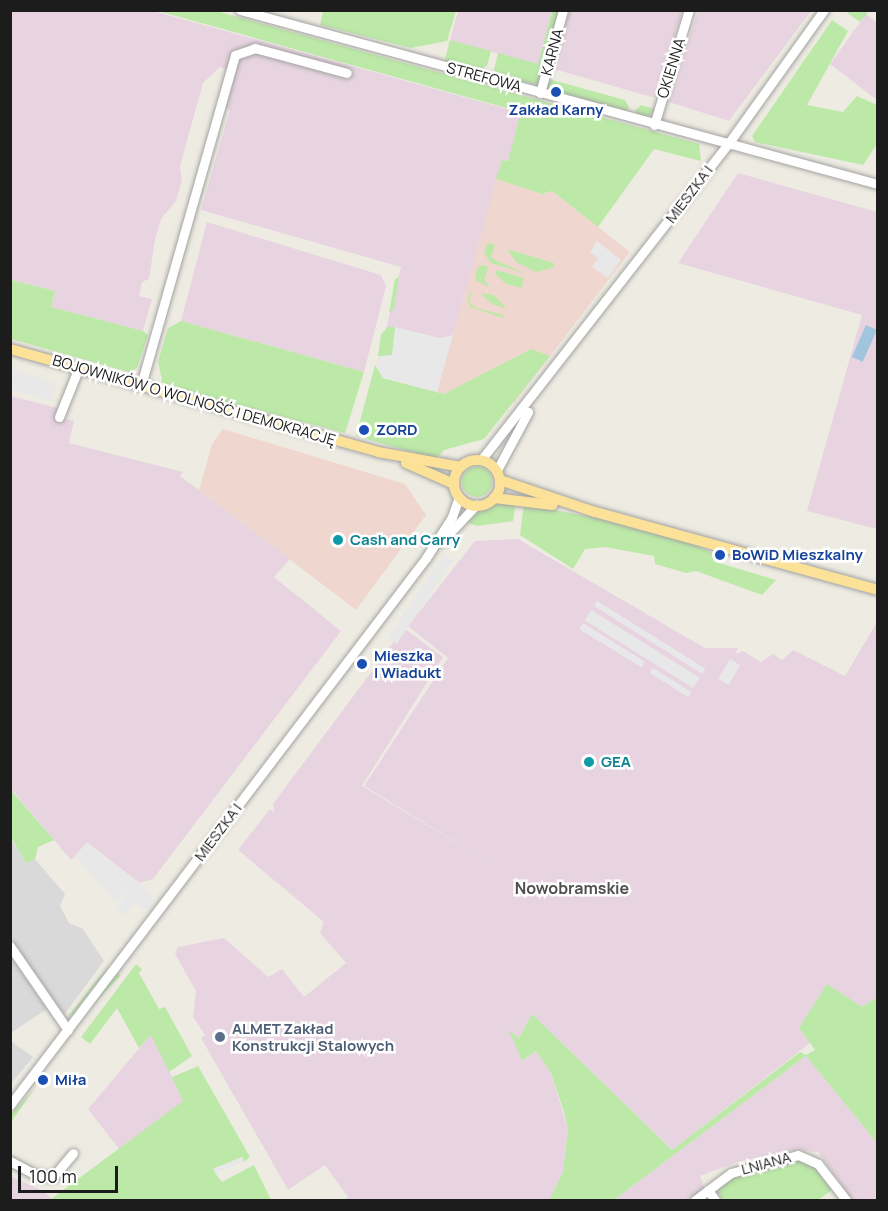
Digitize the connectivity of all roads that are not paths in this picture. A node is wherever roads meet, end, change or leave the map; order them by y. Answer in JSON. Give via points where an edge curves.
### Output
{"nodes":[{"id":1,"x":240,"y":10,"type":"edge"},
{"id":2,"x":563,"y":10,"type":"edge"},
{"id":3,"x":689,"y":10,"type":"edge"},
{"id":4,"x":824,"y":10,"type":"edge"},
{"id":5,"x":347,"y":73,"type":"dead end"},
{"id":6,"x":540,"y":93,"type":"junction"},
{"id":7,"x":654,"y":124,"type":"junction"},
{"id":8,"x":728,"y":144,"type":"junction"},
{"id":9,"x":878,"y":183,"type":"edge"},
{"id":10,"x":10,"y":349,"type":"edge"},
{"id":11,"x":79,"y":368,"type":"junction"},
{"id":12,"x":550,"y":376,"type":"junction"},
{"id":13,"x":141,"y":384,"type":"junction"},
{"id":14,"x":59,"y":417,"type":"dead end"},
{"id":15,"x":378,"y":452,"type":"junction"},
{"id":16,"x":481,"y":460,"type":"junction"},
{"id":17,"x":461,"y":467,"type":"junction"},
{"id":18,"x":498,"y":475,"type":"junction"},
{"id":19,"x":454,"y":484,"type":"junction"},
{"id":20,"x":459,"y":496,"type":"junction"},
{"id":21,"x":494,"y":498,"type":"junction"},
{"id":22,"x":476,"y":505,"type":"junction"},
{"id":23,"x":595,"y":512,"type":"junction"},
{"id":24,"x":426,"y":558,"type":"junction"},
{"id":25,"x":878,"y":591,"type":"edge"},
{"id":26,"x":10,"y":946,"type":"edge"},
{"id":27,"x":68,"y":1030,"type":"junction"},
{"id":28,"x":10,"y":1105,"type":"edge"},
{"id":29,"x":73,"y":1153,"type":"dead end"},
{"id":30,"x":10,"y":1161,"type":"edge"},
{"id":31,"x":708,"y":1190,"type":"junction"},
{"id":32,"x":695,"y":1200,"type":"edge"},
{"id":33,"x":715,"y":1200,"type":"edge"},
{"id":34,"x":846,"y":1200,"type":"edge"}],
"edges":[{"from":1,"to":6,"type":"street","name":"STREFOWA"},
{"from":2,"to":6,"type":"street","name":"KARNA"},
{"from":3,"to":7,"type":"street","name":"OKIENNA"},
{"from":4,"to":8,"type":"street","name":"MIESZKA I"},
{"from":5,"to":13,"type":"street","via":[[255,48],[235,55]]},
{"from":6,"to":7,"type":"street","name":"STREFOWA"},
{"from":7,"to":8,"type":"street","name":"STREFOWA"},
{"from":8,"to":9,"type":"street","name":"STREFOWA"},
{"from":8,"to":12,"type":"street","name":"MIESZKA I"},
{"from":10,"to":11,"type":"main road","name":"BOJOWNIKÓW O WOLNOŚĆ I DEMOKRACJĘ"},
{"from":11,"to":13,"type":"main road","name":"BOJOWNIKÓW O WOLNOŚĆ I DEMOKRACJĘ"},
{"from":11,"to":14,"type":"street"},
{"from":12,"to":16,"type":"street","name":"MIESZKA I"},
{"from":12,"to":18,"type":"street","name":"MIESZKA I"},
{"from":13,"to":15,"type":"main road","name":"BOJOWNIKÓW O WOLNOŚĆ I DEMOKRACJĘ"},
{"from":15,"to":17,"type":"main road","name":"BOJOWNIKÓW O WOLNOŚĆ I DEMOKRACJĘ"},
{"from":15,"to":19,"type":"main road","name":"BOJOWNIKÓW O WOLNOŚĆ I DEMOKRACJĘ"},
{"from":16,"to":17,"type":"main road"},
{"from":16,"to":18,"type":"main road"},
{"from":17,"to":19,"type":"main road"},
{"from":18,"to":21,"type":"main road"},
{"from":18,"to":23,"type":"main road"},
{"from":19,"to":20,"type":"main road"},
{"from":20,"to":22,"type":"main road"},
{"from":20,"to":24,"type":"street","name":"MIESZKA I","via":[[452,517]]},
{"from":21,"to":22,"type":"main road"},
{"from":21,"to":23,"type":"main road"},
{"from":22,"to":24,"type":"street","name":"MIESZKA I"},
{"from":23,"to":25,"type":"main road"},
{"from":24,"to":27,"type":"street","name":"MIESZKA I"},
{"from":26,"to":27,"type":"street"},
{"from":27,"to":28,"type":"street","name":"MIESZKA I"},
{"from":29,"to":30,"type":"street","via":[[53,1177],[34,1174]]},
{"from":31,"to":32,"type":"street","name":"LNIANA"},
{"from":31,"to":33,"type":"street"},
{"from":31,"to":34,"type":"street","name":"LNIANA","via":[[731,1173],[798,1155],[818,1164]]}]}
